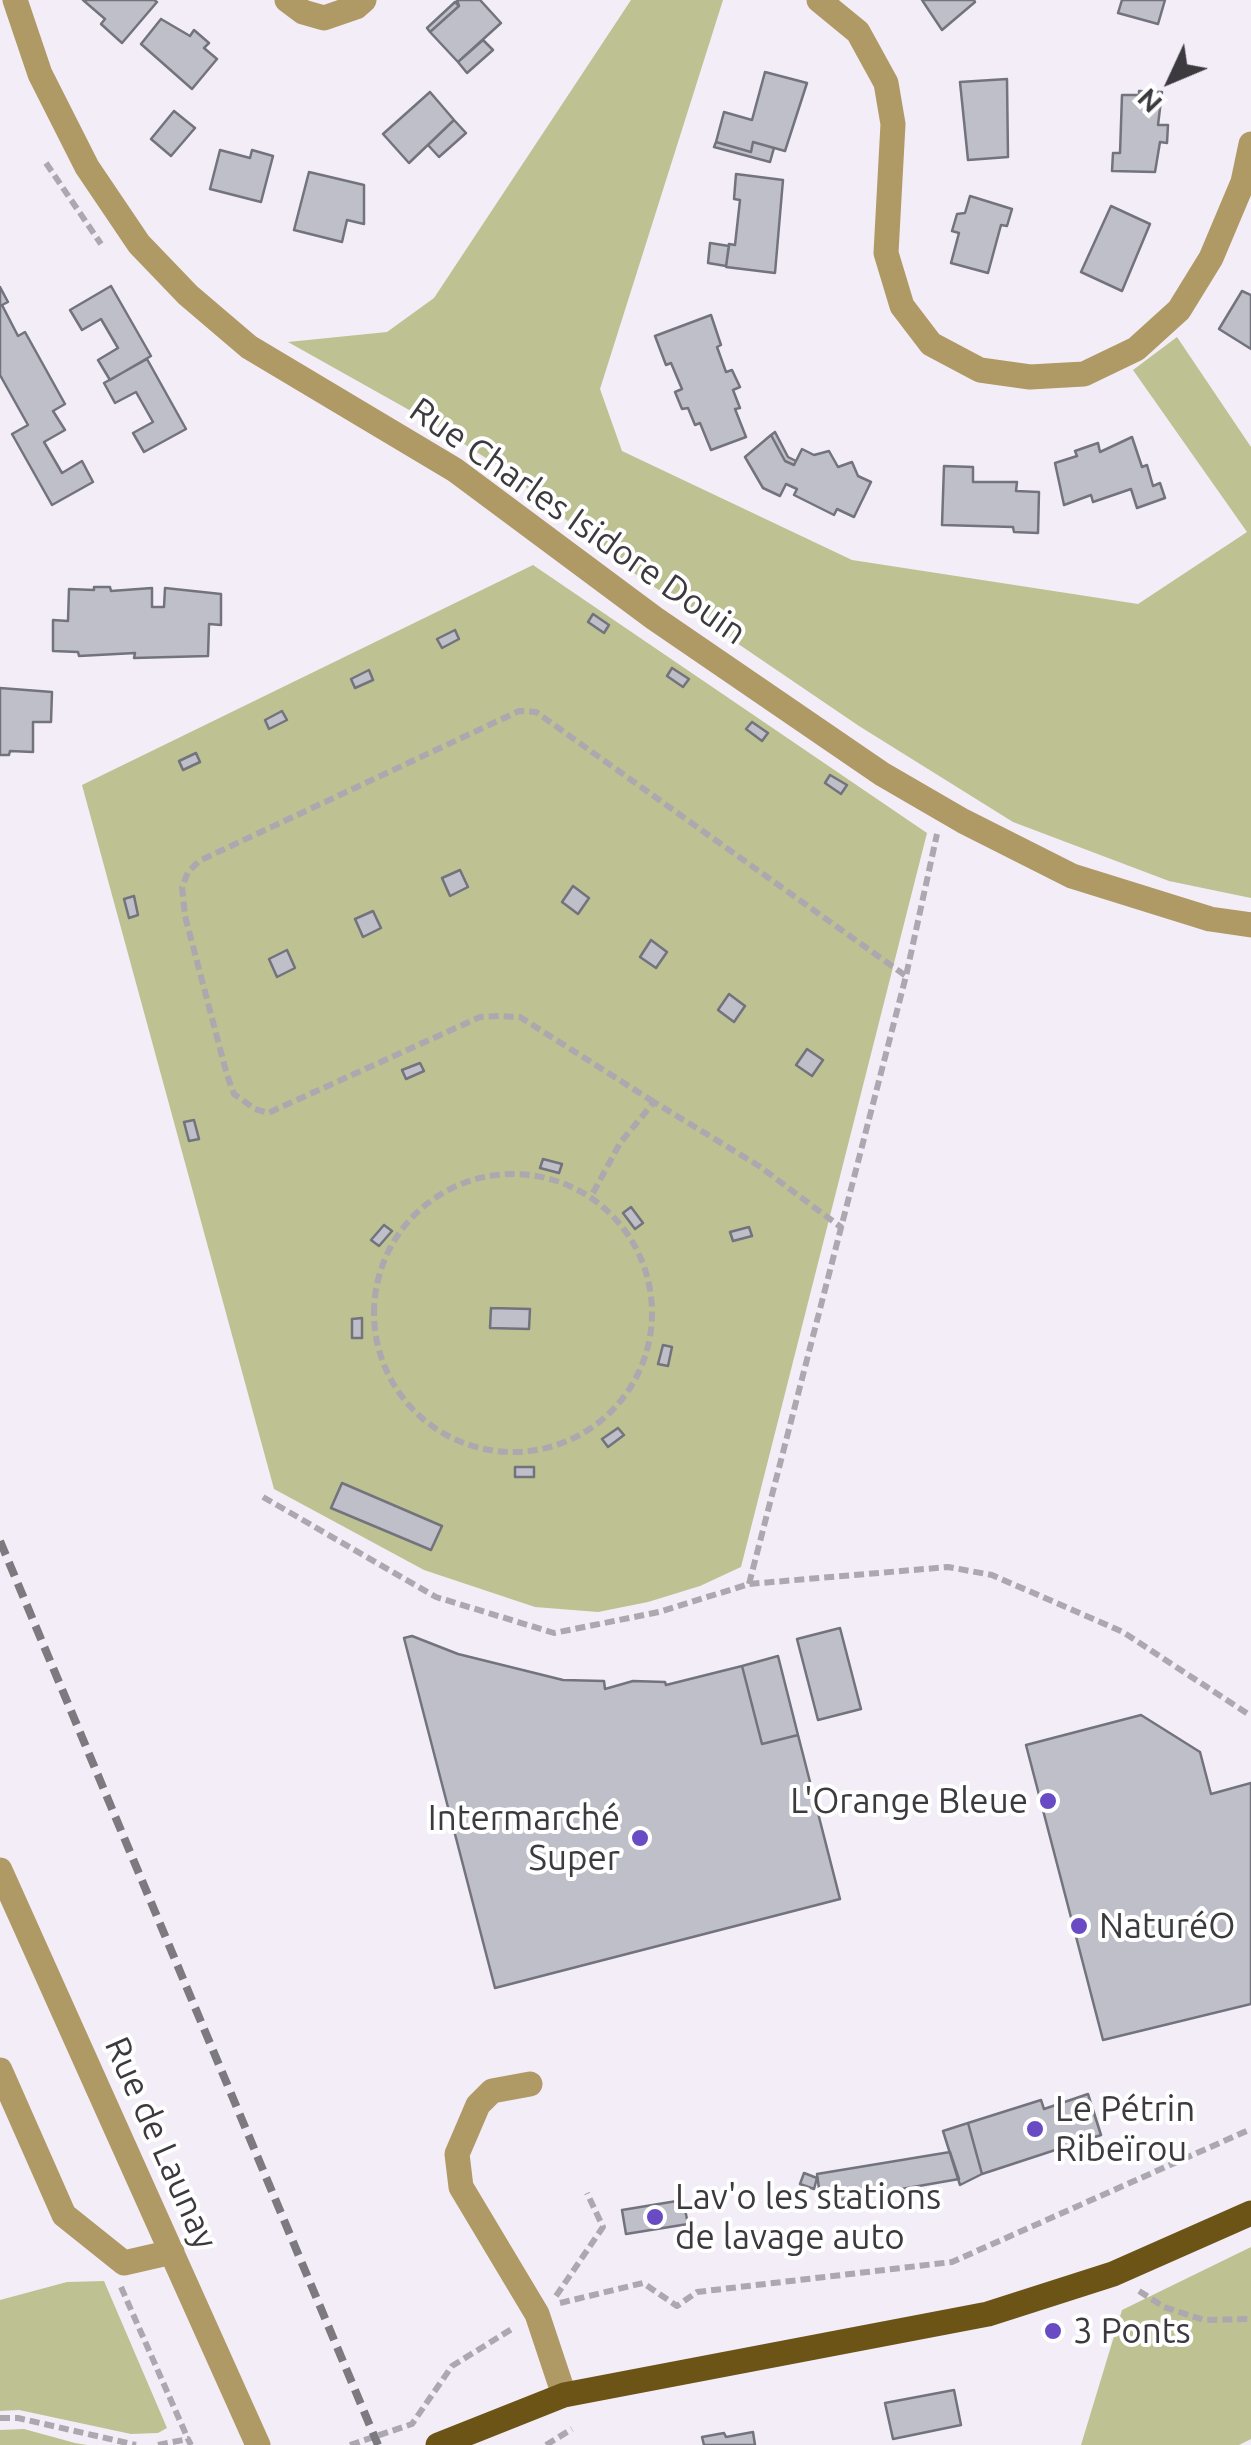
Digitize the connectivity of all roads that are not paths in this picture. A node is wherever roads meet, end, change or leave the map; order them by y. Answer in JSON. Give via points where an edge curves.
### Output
{"nodes":[{"id":1,"x":16,"y":0,"type":"edge"},
{"id":2,"x":287,"y":0,"type":"edge"},
{"id":3,"x":364,"y":0,"type":"edge"},
{"id":4,"x":819,"y":0,"type":"edge"},
{"id":5,"x":1251,"y":144,"type":"edge"},
{"id":6,"x":1251,"y":925,"type":"edge"},
{"id":7,"x":0,"y":1870,"type":"edge"},
{"id":8,"x":0,"y":2070,"type":"edge"},
{"id":9,"x":530,"y":2084,"type":"dead end"},
{"id":10,"x":1251,"y":2213,"type":"edge"},
{"id":11,"x":172,"y":2252,"type":"junction"},
{"id":12,"x":564,"y":2395,"type":"junction"},
{"id":13,"x":258,"y":2445,"type":"edge"},
{"id":14,"x":438,"y":2445,"type":"edge"}],
"edges":[{"from":1,"to":6,"type":"street","name":"Rue Charles Isidore Douin","via":[[40,74],[86,167],[139,244],[249,347],[454,470],[654,618],[947,812],[1072,876]]},
{"from":2,"to":3,"type":"street","via":[[324,18]]},
{"from":4,"to":5,"type":"street","via":[[858,32],[886,82],[894,124],[886,253],[902,306],[930,344],[980,370],[1030,378],[1084,374],[1136,350],[1179,310],[1212,258]]},
{"from":7,"to":11,"type":"street","name":"Rue de Launay"},
{"from":8,"to":11,"type":"street","via":[[64,2215],[124,2263]]},
{"from":9,"to":12,"type":"street","via":[[492,2092],[478,2105],[457,2154],[460,2187],[543,2309]]},
{"from":10,"to":12,"type":"main road","via":[[1113,2274],[988,2314]]},
{"from":11,"to":13,"type":"street","name":"Rue de Launay"},
{"from":12,"to":14,"type":"main road"}]}
